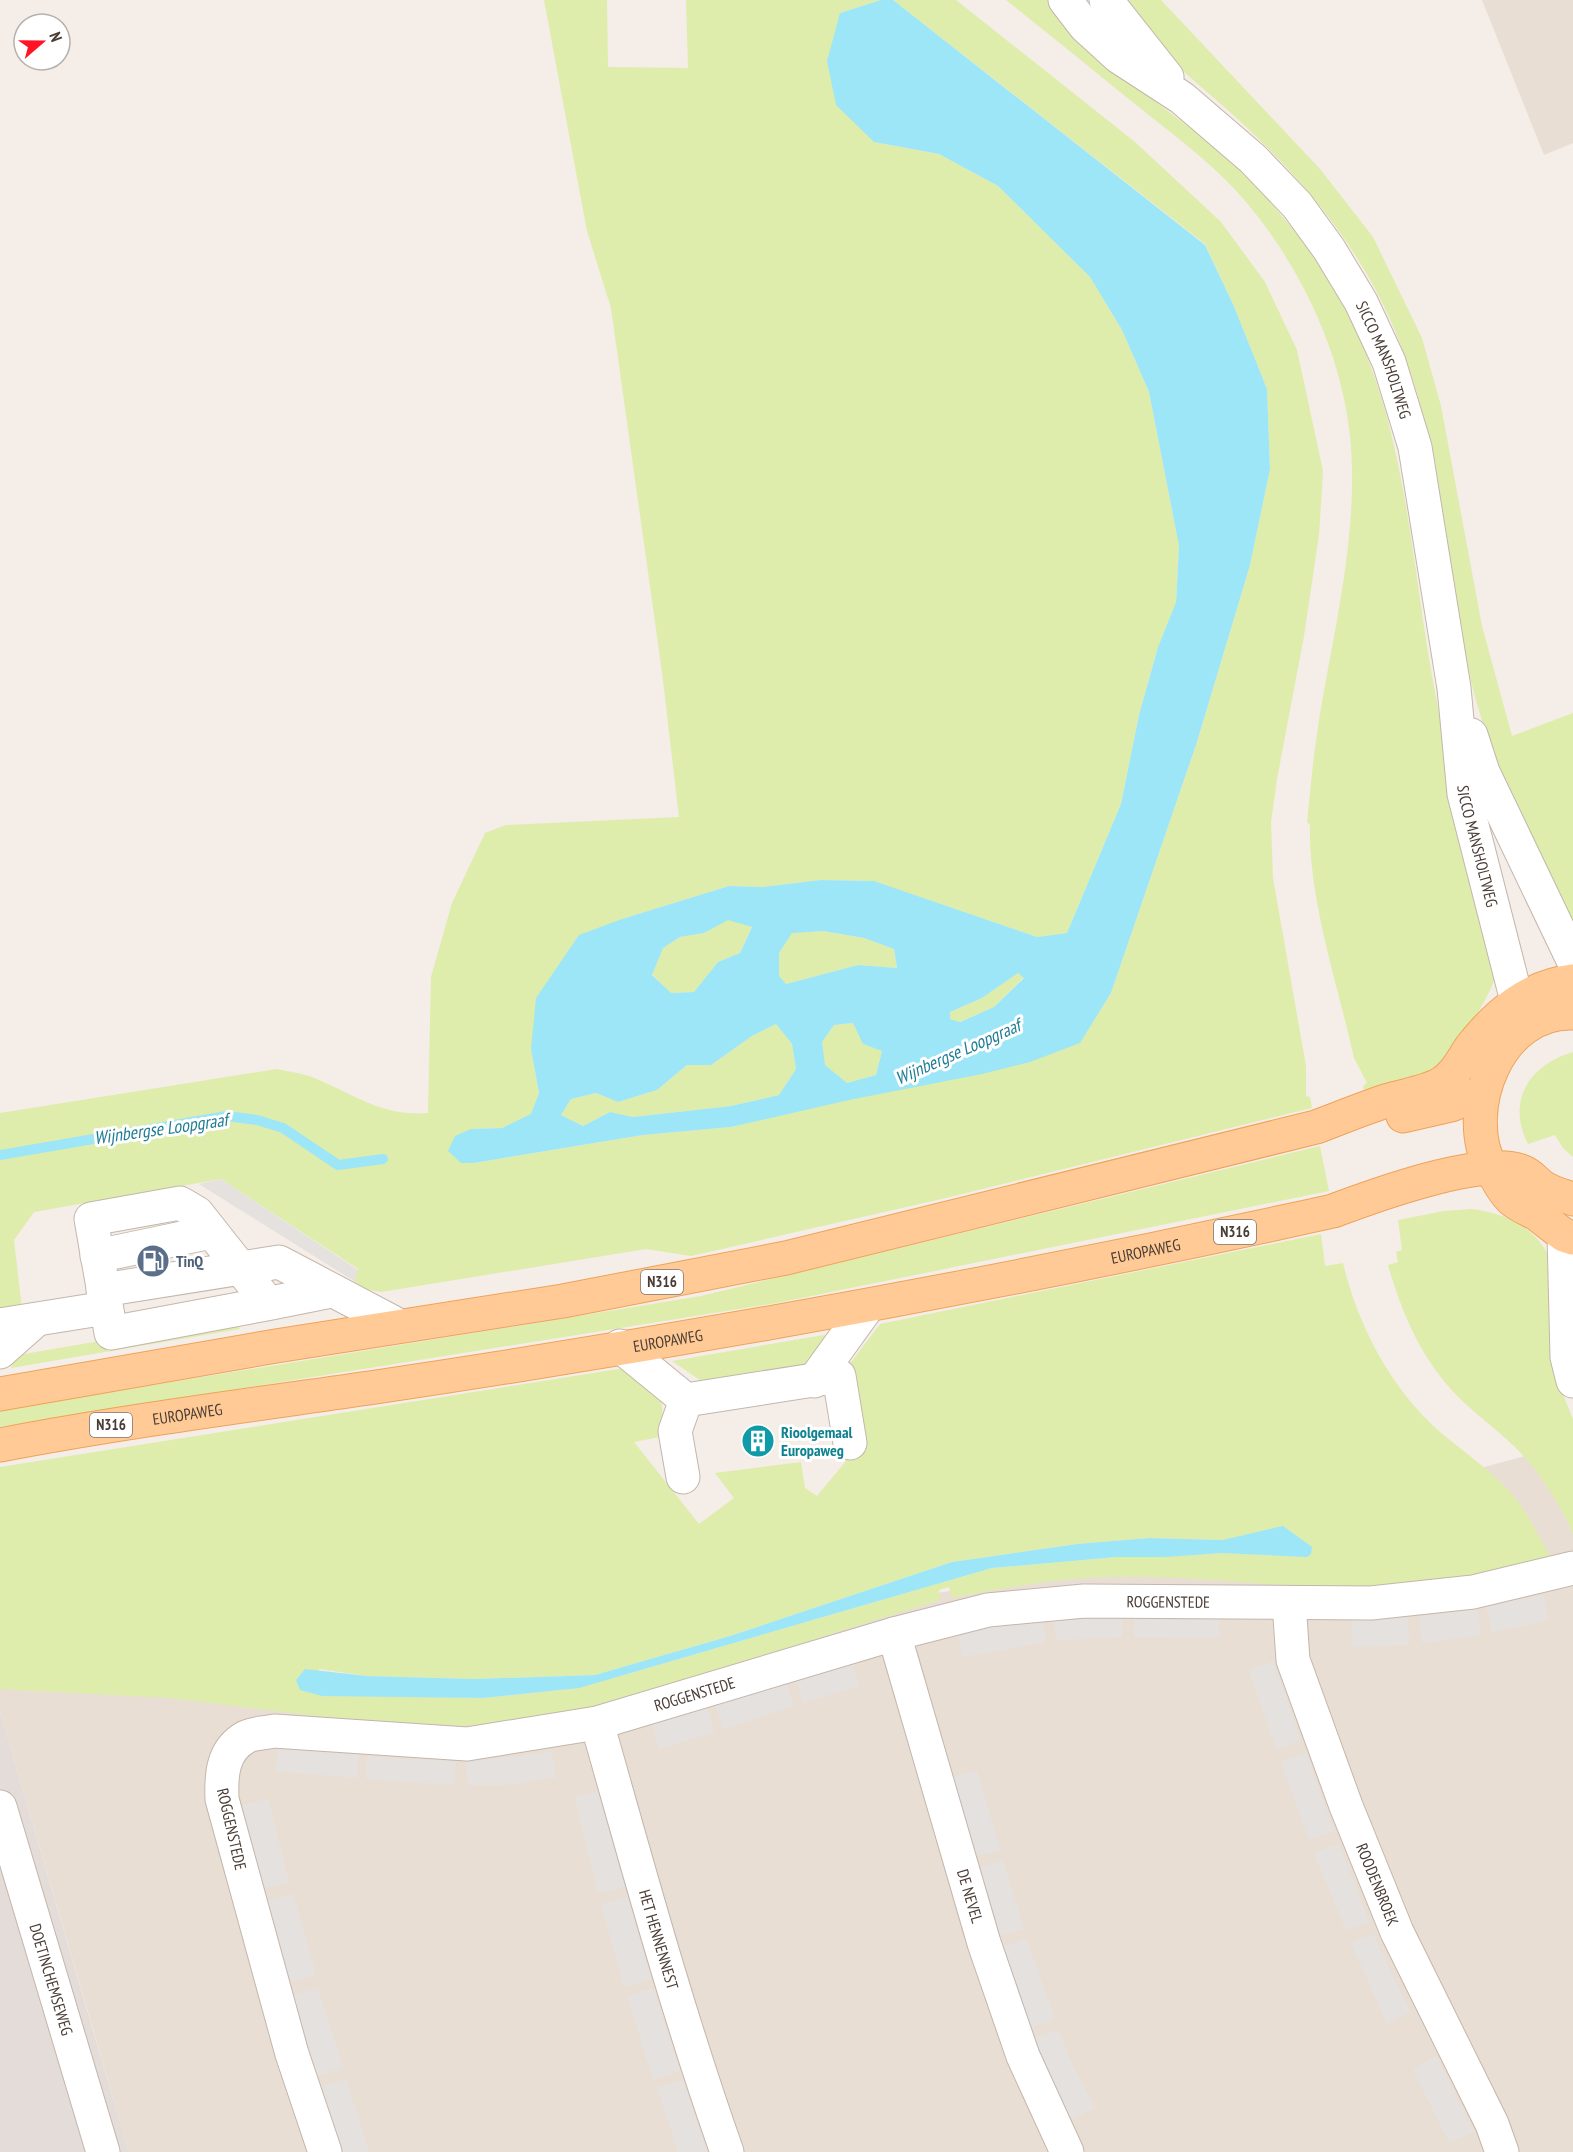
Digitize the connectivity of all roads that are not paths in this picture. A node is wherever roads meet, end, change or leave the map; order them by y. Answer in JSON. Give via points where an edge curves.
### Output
{"nodes":[{"id":1,"x":1065,"y":0,"type":"edge"},
{"id":2,"x":1106,"y":0,"type":"edge"},
{"id":3,"x":1182,"y":98,"type":"junction"},
{"id":4,"x":1454,"y":688,"type":"junction"},
{"id":5,"x":1573,"y":960,"type":"edge"},
{"id":6,"x":1573,"y":981,"type":"edge"},
{"id":7,"x":1573,"y":1013,"type":"edge"},
{"id":8,"x":1521,"y":1014,"type":"junction"},
{"id":9,"x":1483,"y":1092,"type":"junction"},
{"id":10,"x":1368,"y":1114,"type":"junction"},
{"id":11,"x":1491,"y":1167,"type":"junction"},
{"id":12,"x":1573,"y":1199,"type":"edge"},
{"id":13,"x":1386,"y":1200,"type":"junction"},
{"id":14,"x":1512,"y":1201,"type":"junction"},
{"id":15,"x":211,"y":1232,"type":"junction"},
{"id":16,"x":1569,"y":1236,"type":"edge"},
{"id":17,"x":97,"y":1256,"type":"junction"},
{"id":18,"x":240,"y":1267,"type":"junction"},
{"id":19,"x":331,"y":1291,"type":"junction"},
{"id":20,"x":266,"y":1304,"type":"junction"},
{"id":21,"x":868,"y":1306,"type":"junction"},
{"id":22,"x":106,"y":1310,"type":"junction"},
{"id":23,"x":35,"y":1321,"type":"junction"},
{"id":24,"x":0,"y":1325,"type":"edge"},
{"id":25,"x":400,"y":1326,"type":"junction"},
{"id":26,"x":620,"y":1347,"type":"junction"},
{"id":27,"x":0,"y":1352,"type":"edge"},
{"id":28,"x":814,"y":1381,"type":"junction"},
{"id":29,"x":1573,"y":1381,"type":"edge"},
{"id":30,"x":0,"y":1394,"type":"edge"},
{"id":31,"x":686,"y":1400,"type":"junction"},
{"id":32,"x":849,"y":1443,"type":"dead end"},
{"id":33,"x":0,"y":1445,"type":"edge"},
{"id":34,"x":683,"y":1476,"type":"dead end"},
{"id":35,"x":1573,"y":1568,"type":"edge"},
{"id":36,"x":1289,"y":1603,"type":"junction"},
{"id":37,"x":894,"y":1634,"type":"junction"},
{"id":38,"x":597,"y":1723,"type":"junction"},
{"id":39,"x":0,"y":1807,"type":"edge"},
{"id":40,"x":103,"y":2152,"type":"edge"},
{"id":41,"x":324,"y":2152,"type":"edge"},
{"id":42,"x":727,"y":2152,"type":"edge"},
{"id":43,"x":1067,"y":2152,"type":"edge"},
{"id":44,"x":1502,"y":2152,"type":"edge"}],
"edges":[{"from":1,"to":3,"type":"street","name":"SICCO MANSHOLTWEG","via":[[1085,26],[1119,57]]},
{"from":2,"to":3,"type":"street","name":"SICCO MANSHOLTWEG"},
{"from":3,"to":4,"type":"street","name":"SICCO MANSHOLTWEG","via":[[1252,159],[1297,205],[1361,302],[1384,352],[1415,447]]},
{"from":4,"to":5,"type":"street","name":"SICCO MANSHOLTWEG","via":[[1484,772]]},
{"from":4,"to":8,"type":"street","name":"SICCO MANSHOLTWEG","via":[[1464,794]]},
{"from":6,"to":8,"type":"main road","number":"N316"},
{"from":7,"to":8,"type":"main road","number":"N316","via":[[1549,1017]]},
{"from":8,"to":9,"type":"main road","number":"N316"},
{"from":8,"to":10,"type":"main road","number":"N316","via":[[1492,1023],[1458,1069],[1441,1083]]},
{"from":9,"to":10,"type":"main road","number":"N316","via":[[1451,1105]]},
{"from":9,"to":11,"type":"main road","number":"N316","via":[[1479,1121]]},
{"from":10,"to":25,"type":"main road","number":"N316","via":[[786,1258],[563,1302]]},
{"from":11,"to":12,"type":"main road","number":"N316","via":[[1520,1170],[1543,1188]]},
{"from":11,"to":13,"type":"main road","name":"EUROPAWEG","number":"N316","via":[[1399,1186]]},
{"from":11,"to":14,"type":"main road","number":"N316"},
{"from":13,"to":14,"type":"main road","name":"EUROPAWEG","number":"N316","via":[[1405,1207],[1486,1192]]},
{"from":13,"to":21,"type":"main road","name":"EUROPAWEG","number":"N316"},
{"from":14,"to":16,"type":"main road","number":"N316"},
{"from":15,"to":17,"type":"street"},
{"from":15,"to":17,"type":"street","via":[[196,1213],[180,1203],[91,1219]]},
{"from":15,"to":18,"type":"street"},
{"from":16,"to":29,"type":"street","via":[[1567,1357]]},
{"from":17,"to":22,"type":"street"},
{"from":18,"to":19,"type":"street","via":[[279,1262]]},
{"from":18,"to":20,"type":"street"},
{"from":18,"to":22,"type":"street"},
{"from":19,"to":20,"type":"street"},
{"from":19,"to":25,"type":"street"},
{"from":20,"to":22,"type":"street"},
{"from":21,"to":26,"type":"main road","name":"EUROPAWEG","number":"N316"},
{"from":21,"to":28,"type":"street"},
{"from":22,"to":23,"type":"street"},
{"from":23,"to":24,"type":"street"},
{"from":23,"to":27,"type":"street"},
{"from":25,"to":30,"type":"main road","number":"N316"},
{"from":26,"to":31,"type":"street"},
{"from":26,"to":33,"type":"main road","name":"EUROPAWEG","number":"N316","via":[[375,1387],[207,1409]]},
{"from":28,"to":31,"type":"street"},
{"from":28,"to":32,"type":"street","via":[[839,1376]]},
{"from":31,"to":34,"type":"street","via":[[675,1431]]},
{"from":35,"to":36,"type":"street","name":"ROGGENSTEDE","via":[[1473,1592],[1371,1604]]},
{"from":36,"to":37,"type":"street","name":"ROGGENSTEDE","via":[[1084,1601],[988,1610]]},
{"from":36,"to":44,"type":"street","name":"ROODENBROEK","via":[[1293,1660],[1346,1806],[1397,1932],[1492,2124]]},
{"from":37,"to":38,"type":"street","name":"ROGGENSTEDE"},
{"from":37,"to":43,"type":"street","name":"DE NEVEL","via":[[988,1954],[1023,2056]]},
{"from":38,"to":41,"type":"street","name":"ROGGENSTEDE","via":[[467,1744],[274,1731],[246,1737],[229,1753],[220,1774],[222,1799],[292,2055]]},
{"from":38,"to":42,"type":"street","name":"HET HENNENNEST","via":[[655,1932]]},
{"from":39,"to":40,"type":"street","name":"DOETINCHEMSEWEG"}]}
